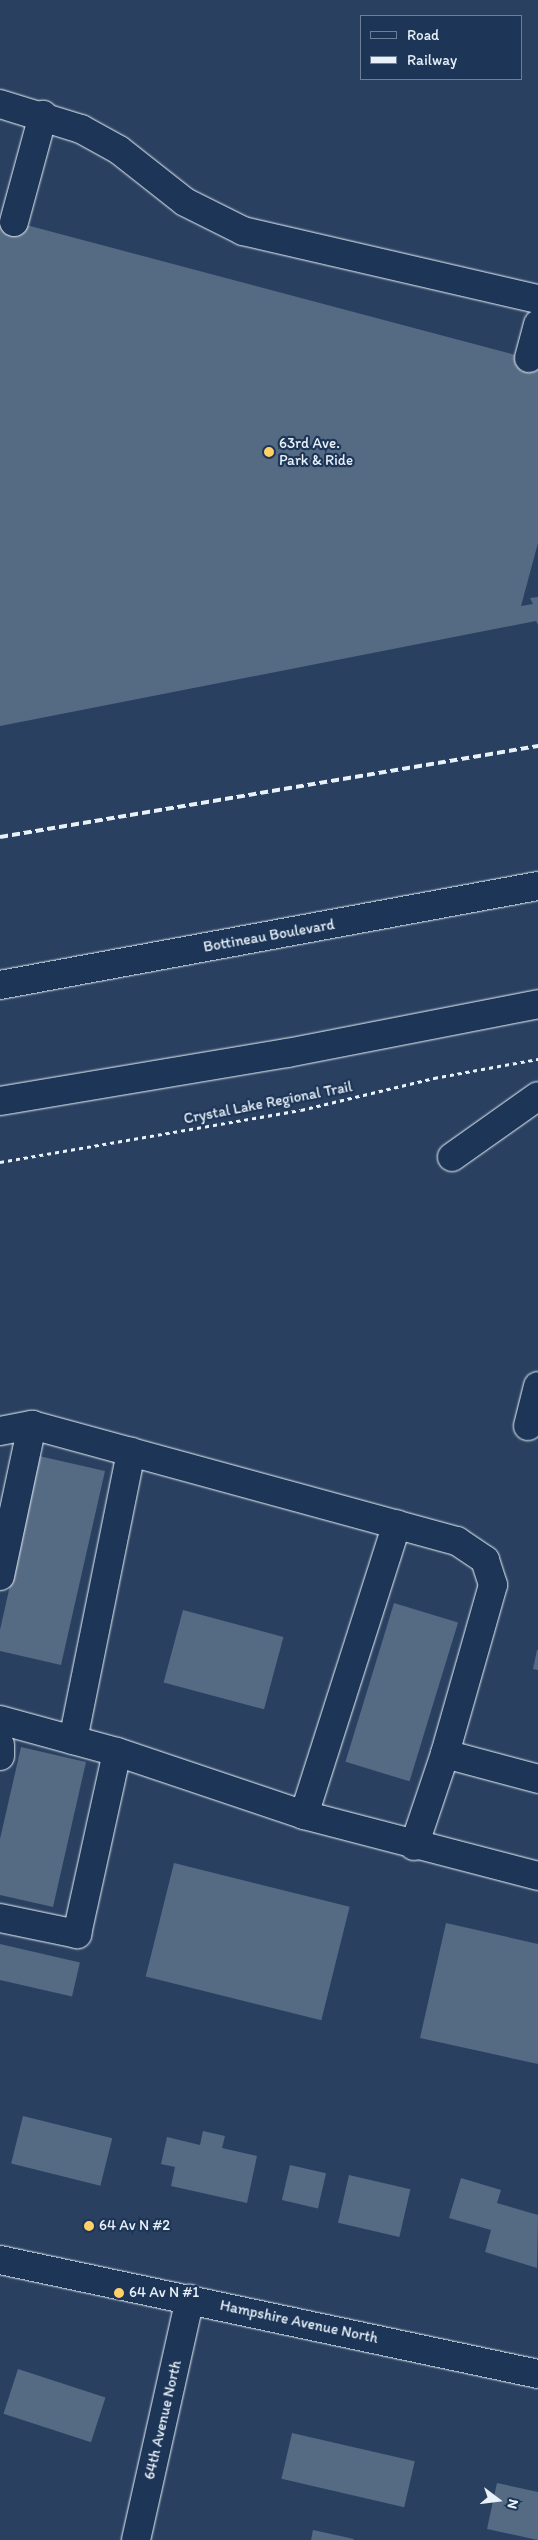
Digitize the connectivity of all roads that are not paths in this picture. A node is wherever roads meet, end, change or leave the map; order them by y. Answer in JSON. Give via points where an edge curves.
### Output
{"nodes":[{"id":1,"x":0,"y":104,"type":"edge"},
{"id":2,"x":44,"y":116,"type":"junction"},
{"id":3,"x":14,"y":222,"type":"dead end"},
{"id":4,"x":538,"y":299,"type":"edge"},
{"id":5,"x":538,"y":324,"type":"edge"},
{"id":6,"x":529,"y":358,"type":"dead end"},
{"id":7,"x":538,"y":886,"type":"edge"},
{"id":8,"x":0,"y":985,"type":"edge"},
{"id":9,"x":538,"y":1004,"type":"edge"},
{"id":10,"x":538,"y":1096,"type":"edge"},
{"id":11,"x":0,"y":1101,"type":"edge"},
{"id":12,"x":452,"y":1157,"type":"dead end"},
{"id":13,"x":538,"y":1386,"type":"edge"},
{"id":14,"x":32,"y":1425,"type":"junction"},
{"id":15,"x":528,"y":1426,"type":"dead end"},
{"id":16,"x":0,"y":1431,"type":"edge"},
{"id":17,"x":131,"y":1452,"type":"junction"},
{"id":18,"x":398,"y":1524,"type":"junction"},
{"id":19,"x":0,"y":1576,"type":"edge"},
{"id":20,"x":0,"y":1720,"type":"edge"},
{"id":21,"x":73,"y":1740,"type":"junction"},
{"id":22,"x":0,"y":1746,"type":"edge"},
{"id":23,"x":117,"y":1752,"type":"junction"},
{"id":24,"x":445,"y":1754,"type":"junction"},
{"id":25,"x":0,"y":1756,"type":"edge"},
{"id":26,"x":538,"y":1779,"type":"edge"},
{"id":27,"x":304,"y":1815,"type":"junction"},
{"id":28,"x":414,"y":1846,"type":"junction"},
{"id":29,"x":538,"y":1876,"type":"edge"},
{"id":30,"x":0,"y":1918,"type":"edge"},
{"id":31,"x":0,"y":2260,"type":"edge"},
{"id":32,"x":190,"y":2299,"type":"junction"},
{"id":33,"x":538,"y":2374,"type":"edge"},
{"id":34,"x":136,"y":2540,"type":"edge"}],
"edges":[{"from":1,"to":2,"type":"main road"},
{"from":2,"to":3,"type":"main road"},
{"from":2,"to":4,"type":"main road","via":[[81,129],[119,150],[185,202],[243,231]]},
{"from":5,"to":6,"type":"main road"},
{"from":7,"to":8,"type":"main road","name":"Bottineau Boulevard"},
{"from":9,"to":11,"type":"main road","via":[[287,1053]]},
{"from":10,"to":12,"type":"main road"},
{"from":13,"to":15,"type":"main road"},
{"from":14,"to":16,"type":"main road"},
{"from":14,"to":17,"type":"main road"},
{"from":14,"to":19,"type":"main road"},
{"from":17,"to":18,"type":"main road"},
{"from":17,"to":21,"type":"main road"},
{"from":18,"to":24,"type":"main road","via":[[457,1541],[485,1560],[493,1585]]},
{"from":18,"to":27,"type":"main road"},
{"from":20,"to":21,"type":"main road"},
{"from":21,"to":23,"type":"main road"},
{"from":22,"to":25,"type":"main road"},
{"from":23,"to":27,"type":"main road"},
{"from":23,"to":30,"type":"main road","via":[[78,1934]]},
{"from":24,"to":26,"type":"main road"},
{"from":24,"to":28,"type":"main road"},
{"from":27,"to":28,"type":"main road"},
{"from":28,"to":29,"type":"main road"},
{"from":31,"to":32,"type":"main road","name":"Hampshire Avenue North"},
{"from":32,"to":33,"type":"main road","name":"Hampshire Avenue North"},
{"from":32,"to":34,"type":"main road","name":"64th Avenue North"}]}
